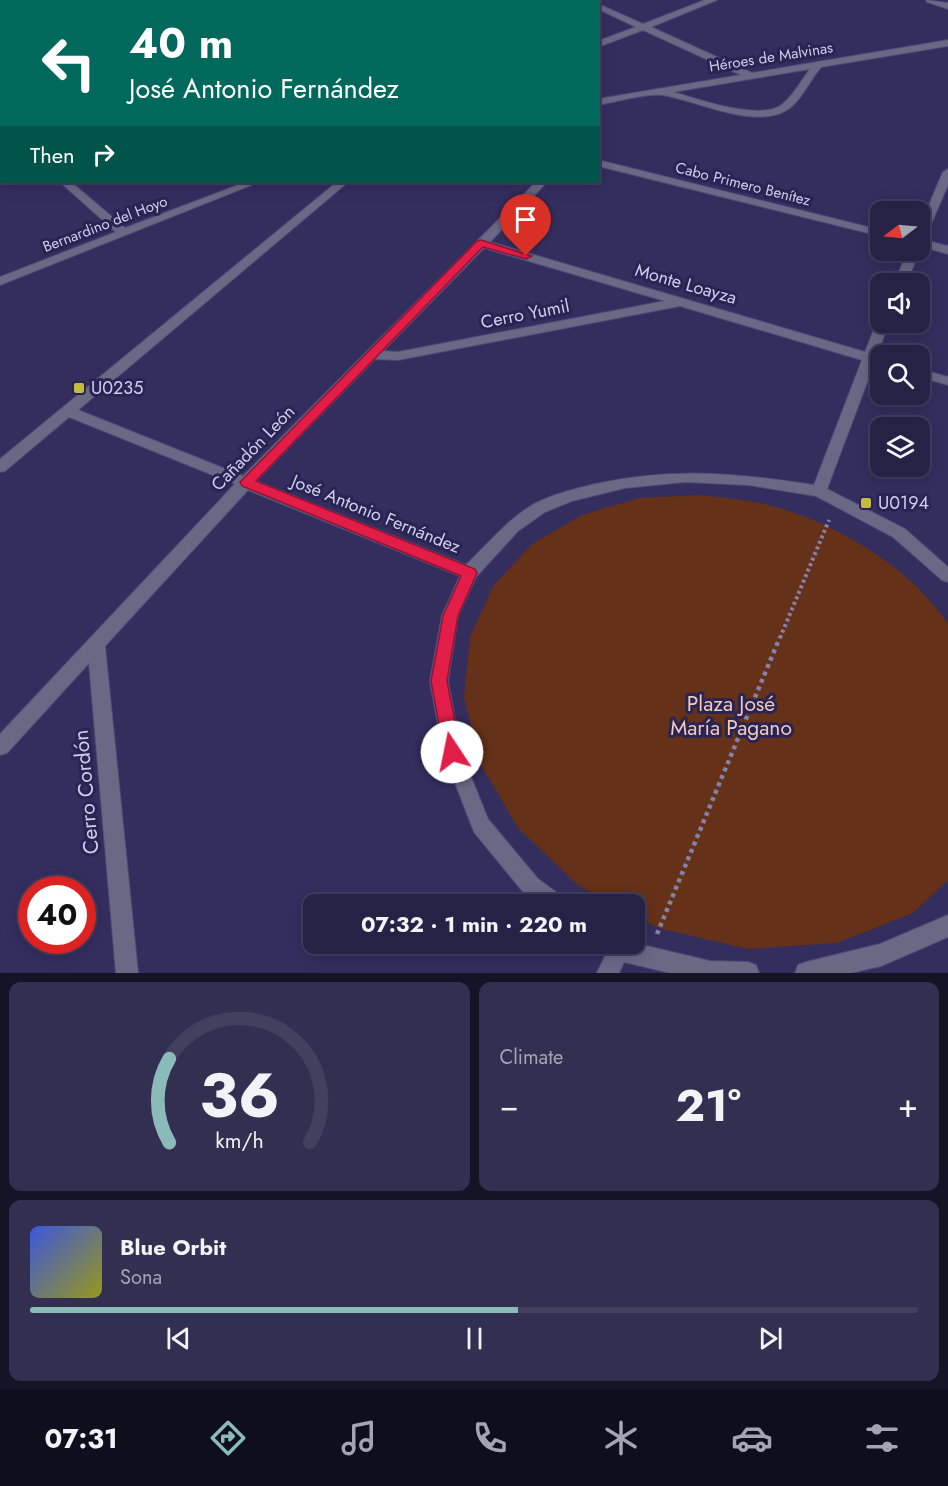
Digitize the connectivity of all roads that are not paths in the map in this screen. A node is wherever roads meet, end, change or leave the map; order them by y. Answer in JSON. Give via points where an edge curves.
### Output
{"nodes":[{"id":1,"x":713,"y":0,"type":"edge"},
{"id":2,"x":930,"y":0,"type":"edge"},
{"id":3,"x":948,"y":6,"type":"edge"},
{"id":4,"x":600,"y":7,"type":"edge"},
{"id":5,"x":644,"y":26,"type":"junction"},
{"id":6,"x":600,"y":43,"type":"edge"},
{"id":7,"x":948,"y":44,"type":"edge"},
{"id":8,"x":818,"y":65,"type":"junction"},
{"id":9,"x":748,"y":75,"type":"junction"},
{"id":10,"x":656,"y":91,"type":"junction"},
{"id":11,"x":600,"y":102,"type":"edge"},
{"id":12,"x":600,"y":163,"type":"edge"},
{"id":13,"x":948,"y":172,"type":"edge"},
{"id":14,"x":66,"y":183,"type":"edge"},
{"id":15,"x":251,"y":183,"type":"edge"},
{"id":16,"x":341,"y":183,"type":"edge"},
{"id":17,"x":541,"y":183,"type":"edge"},
{"id":18,"x":930,"y":214,"type":"edge"},
{"id":19,"x":870,"y":231,"type":"edge"},
{"id":20,"x":123,"y":232,"type":"junction"},
{"id":21,"x":481,"y":243,"type":"junction"},
{"id":22,"x":930,"y":246,"type":"edge"},
{"id":23,"x":948,"y":250,"type":"edge"},
{"id":24,"x":0,"y":281,"type":"edge"},
{"id":25,"x":685,"y":302,"type":"junction"},
{"id":26,"x":371,"y":356,"type":"junction"},
{"id":27,"x":870,"y":359,"type":"edge"},
{"id":28,"x":870,"y":369,"type":"edge"},
{"id":29,"x":930,"y":376,"type":"edge"},
{"id":30,"x":948,"y":381,"type":"edge"},
{"id":31,"x":68,"y":411,"type":"junction"},
{"id":32,"x":0,"y":467,"type":"edge"},
{"id":33,"x":246,"y":482,"type":"junction"},
{"id":34,"x":819,"y":490,"type":"junction"},
{"id":35,"x":470,"y":573,"type":"junction"},
{"id":36,"x":948,"y":576,"type":"edge"},
{"id":37,"x":96,"y":642,"type":"junction"},
{"id":38,"x":0,"y":747,"type":"edge"},
{"id":39,"x":542,"y":894,"type":"edge"},
{"id":40,"x":948,"y":926,"type":"edge"},
{"id":41,"x":612,"y":954,"type":"edge"},
{"id":42,"x":638,"y":954,"type":"edge"},
{"id":43,"x":127,"y":973,"type":"edge"},
{"id":44,"x":608,"y":973,"type":"edge"},
{"id":45,"x":748,"y":973,"type":"edge"},
{"id":46,"x":806,"y":973,"type":"edge"}],
"edges":[{"from":1,"to":5,"type":"street"},
{"from":2,"to":3,"type":"street"},
{"from":4,"to":5,"type":"street"},
{"from":5,"to":6,"type":"street"},
{"from":5,"to":9,"type":"street"},
{"from":7,"to":8,"type":"street","name":"Héroes de Malvinas"},
{"from":8,"to":9,"type":"street","name":"Héroes de Malvinas"},
{"from":8,"to":10,"type":"street","via":[[783,109],[768,113],[752,113]]},
{"from":9,"to":10,"type":"street","name":"Héroes de Malvinas"},
{"from":10,"to":11,"type":"street","name":"Héroes de Malvinas"},
{"from":12,"to":19,"type":"street","name":"Cabo Primero Benítez"},
{"from":13,"to":18,"type":"street"},
{"from":14,"to":20,"type":"street"},
{"from":15,"to":20,"type":"street","name":"Bernardino del Hoyo"},
{"from":16,"to":31,"type":"street"},
{"from":17,"to":21,"type":"street","name":"Cañadón León"},
{"from":20,"to":24,"type":"street","name":"Bernardino del Hoyo"},
{"from":21,"to":25,"type":"street","name":"Monte Loayza"},
{"from":21,"to":26,"type":"street","name":"Cañadón León"},
{"from":22,"to":23,"type":"street"},
{"from":25,"to":26,"type":"street","name":"Cerro Yumil","via":[[398,356]]},
{"from":25,"to":27,"type":"street","name":"Monte Loayza"},
{"from":26,"to":33,"type":"street","name":"Cañadón León"},
{"from":28,"to":34,"type":"street"},
{"from":29,"to":30,"type":"street"},
{"from":31,"to":32,"type":"street"},
{"from":31,"to":33,"type":"street","name":"José Antonio Fernández"},
{"from":33,"to":35,"type":"street","name":"José Antonio Fernández"},
{"from":33,"to":37,"type":"street","name":"Cañadón León"},
{"from":34,"to":35,"type":"street","via":[[748,480],[686,477],[624,483],[569,496],[540,508],[513,527]]},
{"from":34,"to":36,"type":"street","via":[[899,533]]},
{"from":35,"to":39,"type":"street","via":[[450,616],[439,681],[452,752],[481,825],[531,886]]},
{"from":37,"to":38,"type":"street","name":"Cañadón León"},
{"from":37,"to":43,"type":"street","name":"Cerro Cordón"},
{"from":40,"to":46,"type":"street","via":[[881,955]]},
{"from":41,"to":44,"type":"street"},
{"from":42,"to":45,"type":"street","via":[[710,972]]}]}
